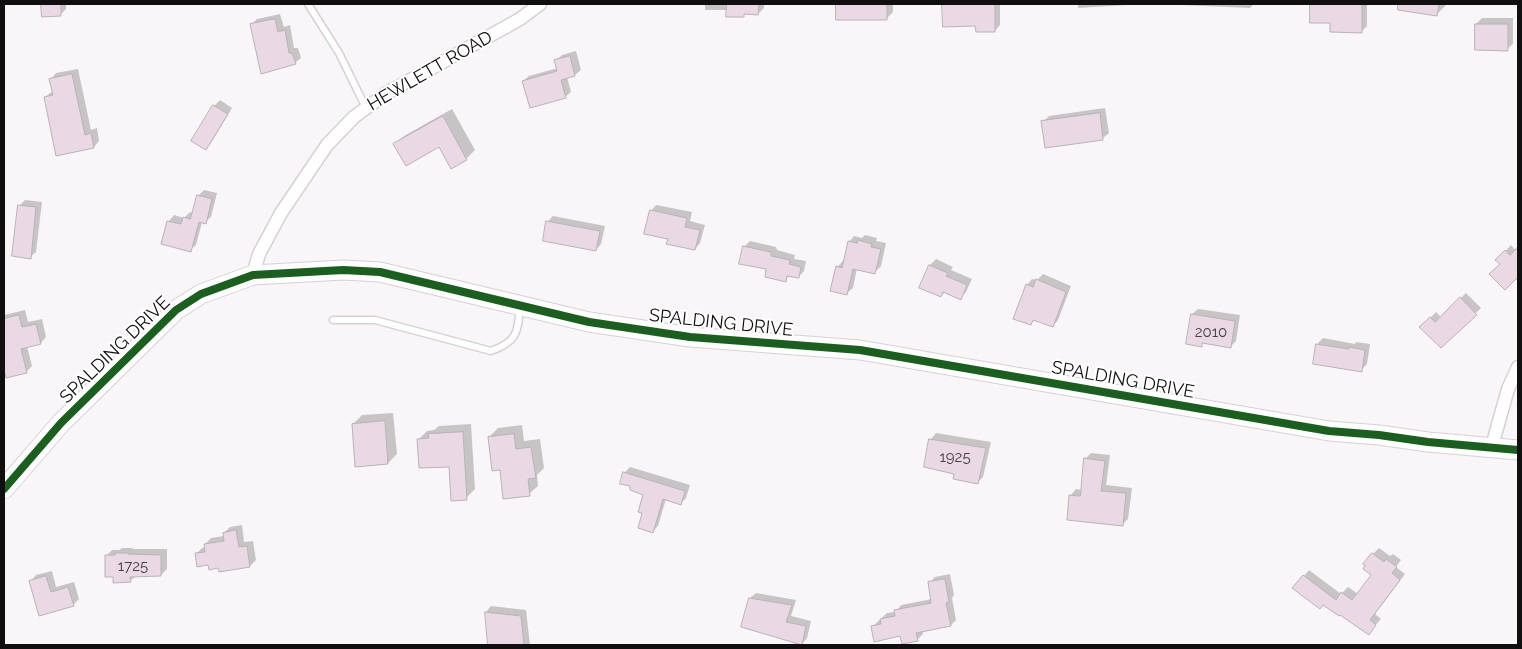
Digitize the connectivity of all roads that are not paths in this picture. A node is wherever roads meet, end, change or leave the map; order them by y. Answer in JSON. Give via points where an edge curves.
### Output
{"nodes":[{"id":1,"x":308,"y":4,"type":"edge"},
{"id":2,"x":540,"y":4,"type":"edge"},
{"id":3,"x":366,"y":108,"type":"junction"},
{"id":4,"x":253,"y":275,"type":"junction"},
{"id":5,"x":520,"y":305,"type":"junction"},
{"id":6,"x":333,"y":320,"type":"dead end"},
{"id":7,"x":1518,"y":368,"type":"edge"},
{"id":8,"x":1492,"y":446,"type":"junction"},
{"id":9,"x":1518,"y":450,"type":"edge"},
{"id":10,"x":4,"y":489,"type":"edge"}],
"edges":[{"from":1,"to":3,"type":"lane","via":[[339,53]]},
{"from":2,"to":3,"type":"street","name":"HEWLETT ROAD","via":[[520,19],[384,94]]},
{"from":3,"to":4,"type":"street","name":"HEWLETT ROAD","via":[[327,145],[258,254]]},
{"from":4,"to":5,"type":"street","name":"SPALDING DRIVE","via":[[343,270],[380,272]]},
{"from":4,"to":10,"type":"street","name":"SPALDING DRIVE","via":[[201,294],[176,310],[61,423]]},
{"from":5,"to":6,"type":"lane","via":[[517,334],[504,346],[491,351],[375,320]]},
{"from":5,"to":8,"type":"street","name":"SPALDING DRIVE","via":[[589,322],[690,337],[860,350],[1329,431]]},
{"from":7,"to":8,"type":"street","via":[[1508,389]]},
{"from":8,"to":9,"type":"street","name":"SPALDING DRIVE"}]}
